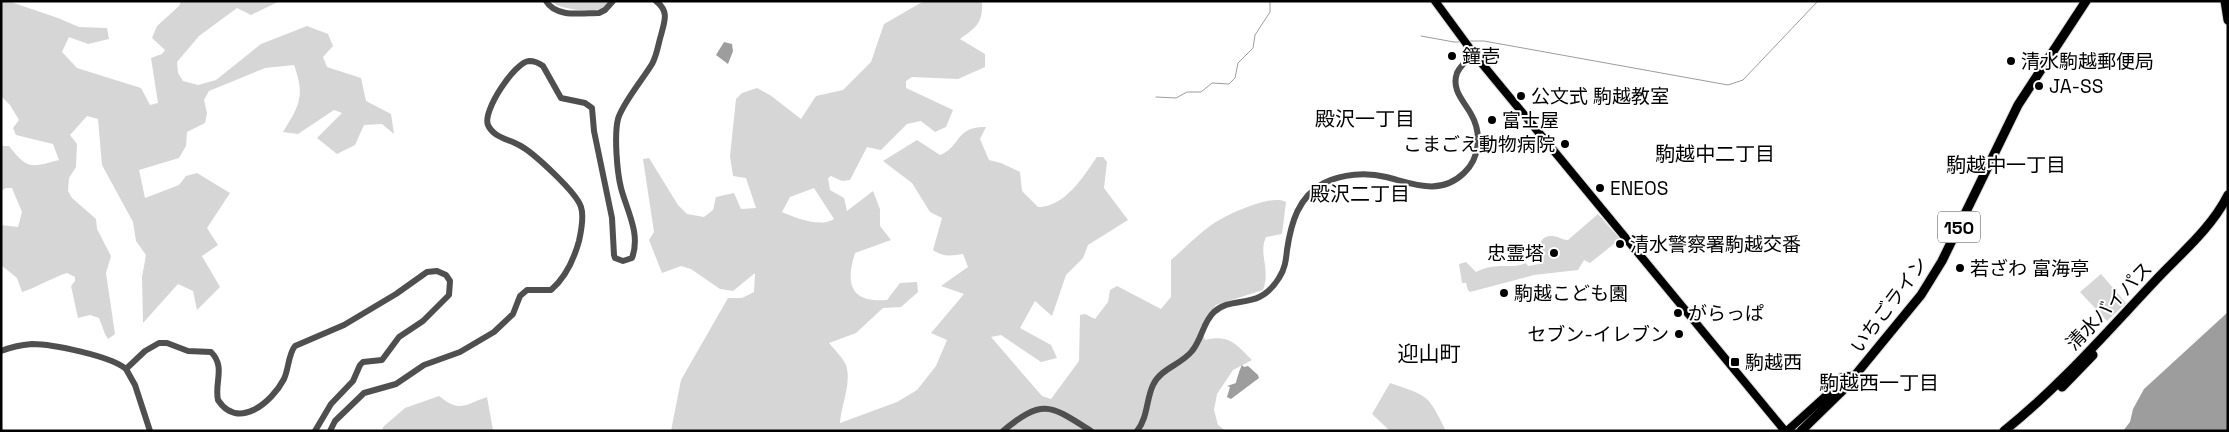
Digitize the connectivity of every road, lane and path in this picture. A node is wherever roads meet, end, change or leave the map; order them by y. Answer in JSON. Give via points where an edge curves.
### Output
{"nodes":[{"id":1,"x":546,"y":1,"type":"edge"},
{"id":2,"x":614,"y":1,"type":"edge"},
{"id":3,"x":656,"y":1,"type":"edge"},
{"id":4,"x":1435,"y":1,"type":"edge"},
{"id":5,"x":2086,"y":1,"type":"edge"},
{"id":6,"x":2225,"y":1,"type":"edge"},
{"id":7,"x":2228,"y":20,"type":"edge"},
{"id":8,"x":1474,"y":54,"type":"junction"},
{"id":9,"x":2228,"y":195,"type":"edge"},
{"id":10,"x":2228,"y":207,"type":"edge"},
{"id":11,"x":1,"y":351,"type":"edge"},
{"id":12,"x":126,"y":369,"type":"junction"},
{"id":13,"x":1854,"y":378,"type":"junction"},
{"id":14,"x":150,"y":431,"type":"edge"},
{"id":15,"x":315,"y":431,"type":"edge"},
{"id":16,"x":330,"y":431,"type":"edge"},
{"id":17,"x":1002,"y":431,"type":"edge"},
{"id":18,"x":1091,"y":431,"type":"edge"},
{"id":19,"x":1137,"y":431,"type":"edge"},
{"id":20,"x":1786,"y":431,"type":"edge"},
{"id":21,"x":1801,"y":431,"type":"edge"},
{"id":22,"x":2004,"y":431,"type":"edge"},
{"id":23,"x":2014,"y":431,"type":"edge"}],
"edges":[{"from":1,"to":2,"type":"street","via":[[560,12],[591,13],[605,10]]},
{"from":3,"to":16,"type":"street","via":[[663,6],[666,15],[658,50],[618,117],[616,128],[619,179],[635,233],[632,258],[623,262],[614,255],[612,218],[592,108],[585,103],[561,98],[543,66],[529,61],[519,65],[488,110],[488,126],[540,161],[578,200],[580,229],[572,261],[551,290],[523,293],[513,314],[494,332],[460,352],[424,365],[396,384],[364,393]]},
{"from":4,"to":8,"type":"main road"},
{"from":5,"to":13,"type":"highway","name":"いちごライン","number":"150","via":[[2018,105],[1942,261],[1921,295]]},
{"from":6,"to":7,"type":"highway"},
{"from":8,"to":19,"type":"street","via":[[1458,71],[1455,80],[1460,97],[1474,120],[1478,139],[1475,158],[1464,173],[1449,183],[1431,188],[1371,175],[1348,176],[1328,181],[1309,193],[1294,218],[1285,266],[1273,287],[1254,300],[1217,310],[1188,355],[1156,380]]},
{"from":8,"to":20,"type":"main road"},
{"from":9,"to":22,"type":"highway","name":"清水バイパス","via":[[2209,223],[2131,307],[2034,407]]},
{"from":10,"to":23,"type":"highway","name":"清水バイパス","via":[[2216,224],[2077,372]]},
{"from":11,"to":12,"type":"street","via":[[24,345],[41,345],[107,358]]},
{"from":12,"to":14,"type":"street","via":[[135,385]]},
{"from":12,"to":15,"type":"street","via":[[159,343],[188,351],[211,352],[219,367],[217,396],[220,403],[235,413],[253,412],[281,384],[295,346],[344,325],[409,286],[422,274],[437,271],[446,275],[450,281],[449,295],[424,321],[399,337],[382,360],[360,365],[353,382],[332,404]]},
{"from":13,"to":20,"type":"main road","via":[[1842,377],[1828,394]]},
{"from":13,"to":21,"type":"highway","name":"いちごライン","number":"150"},
{"from":17,"to":18,"type":"street","via":[[1025,413],[1046,408]]}]}
